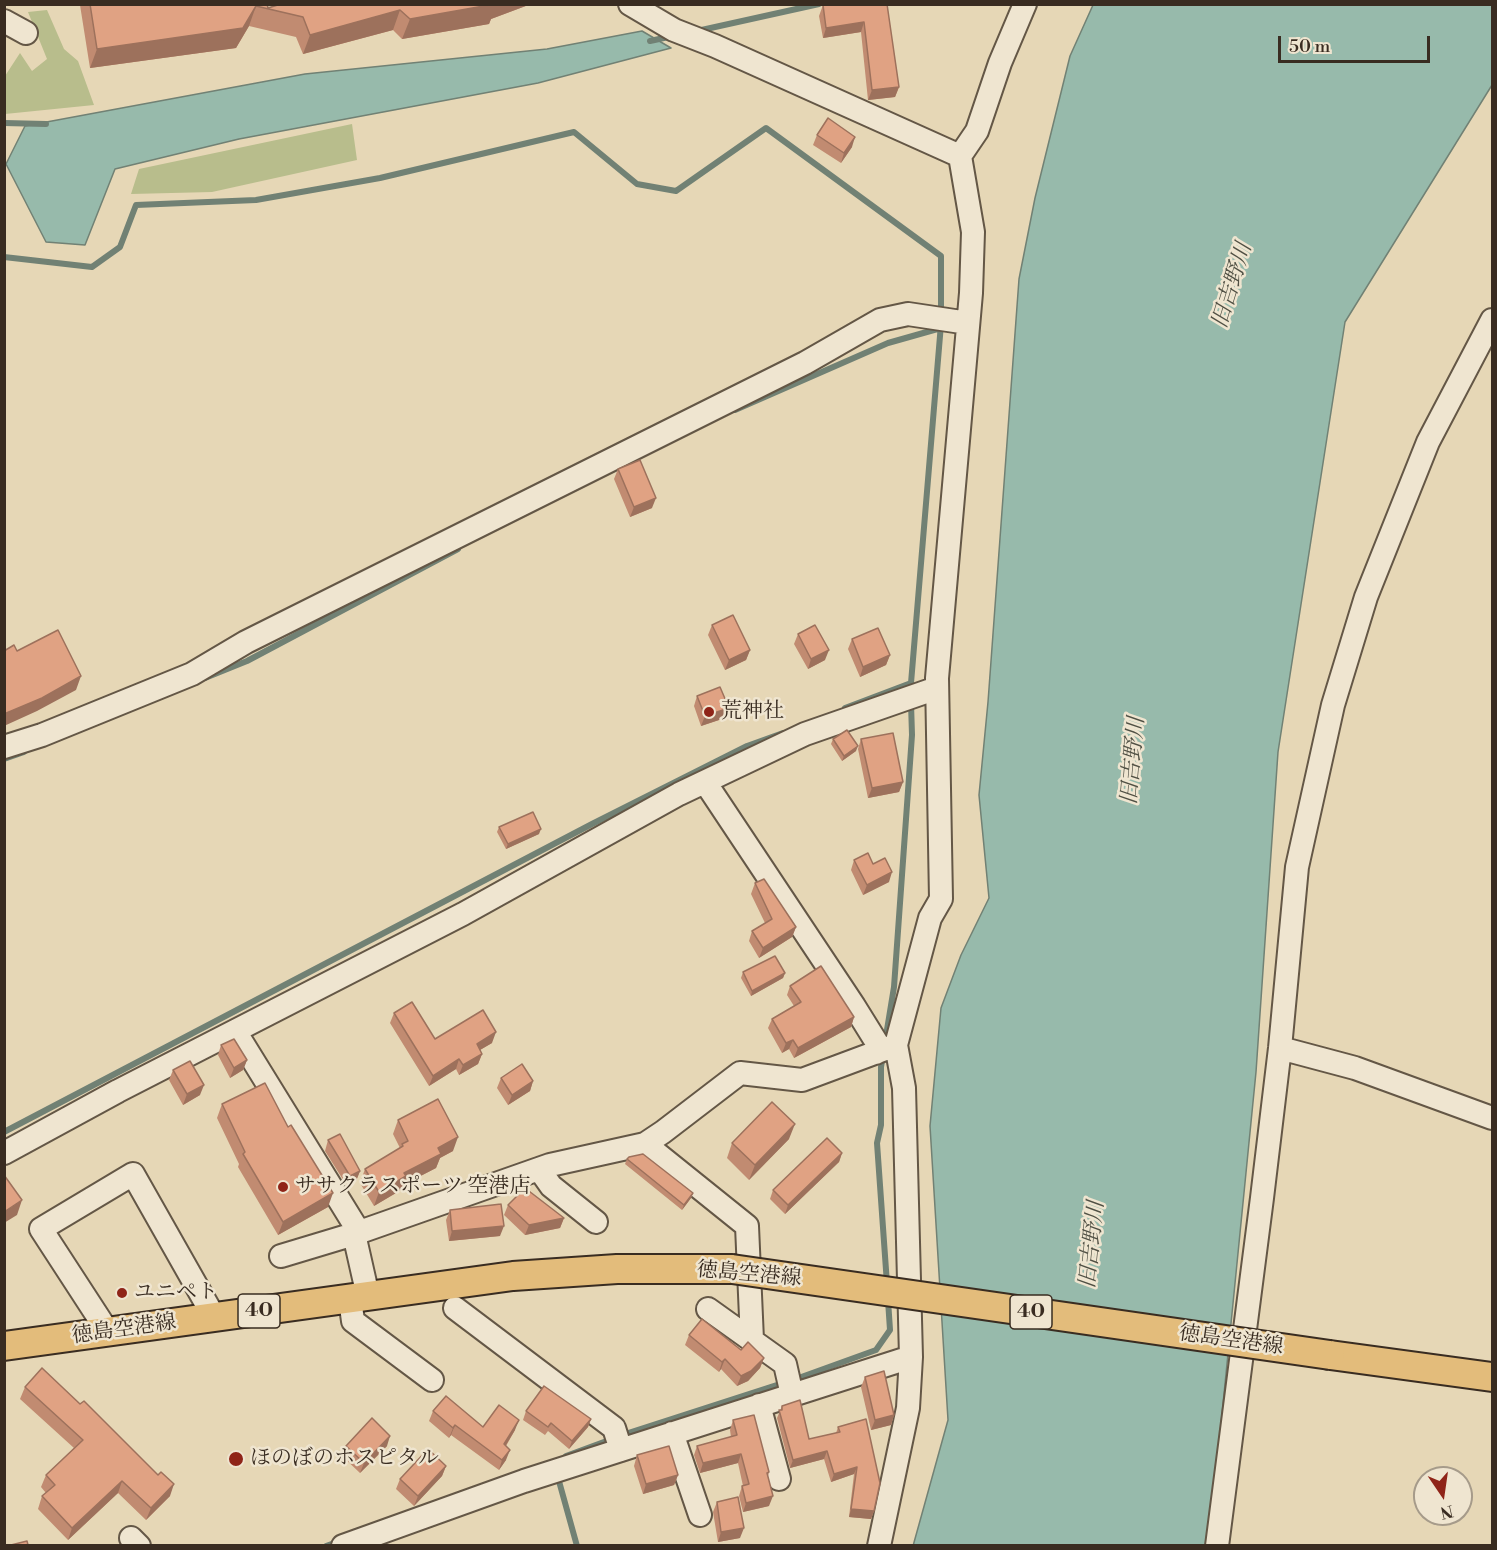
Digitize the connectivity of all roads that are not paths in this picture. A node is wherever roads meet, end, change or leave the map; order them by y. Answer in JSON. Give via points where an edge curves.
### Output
{"nodes":[{"id":1,"x":630,"y":4,"type":"edge"},
{"id":2,"x":1025,"y":4,"type":"edge"},
{"id":3,"x":4,"y":21,"type":"edge"},
{"id":4,"x":26,"y":33,"type":"dead end"},
{"id":5,"x":960,"y":156,"type":"junction"},
{"id":6,"x":1492,"y":320,"type":"edge"},
{"id":7,"x":968,"y":323,"type":"junction"},
{"id":8,"x":937,"y":688,"type":"junction"},
{"id":9,"x":4,"y":747,"type":"edge"},
{"id":10,"x":705,"y":782,"type":"junction"},
{"id":11,"x":234,"y":1031,"type":"junction"},
{"id":12,"x":1280,"y":1048,"type":"junction"},
{"id":13,"x":886,"y":1049,"type":"junction"},
{"id":14,"x":1492,"y":1118,"type":"edge"},
{"id":15,"x":645,"y":1144,"type":"junction"},
{"id":16,"x":4,"y":1153,"type":"edge"},
{"id":17,"x":545,"y":1178,"type":"junction"},
{"id":18,"x":596,"y":1222,"type":"dead end"},
{"id":19,"x":357,"y":1233,"type":"junction"},
{"id":20,"x":281,"y":1256,"type":"dead end"},
{"id":21,"x":359,"y":1297,"type":"junction"},
{"id":22,"x":455,"y":1308,"type":"dead end"},
{"id":23,"x":708,"y":1309,"type":"dead end"},
{"id":24,"x":214,"y":1317,"type":"junction"},
{"id":25,"x":108,"y":1332,"type":"junction"},
{"id":26,"x":752,"y":1340,"type":"junction"},
{"id":27,"x":4,"y":1346,"type":"edge"},
{"id":28,"x":911,"y":1357,"type":"junction"},
{"id":29,"x":1492,"y":1377,"type":"edge"},
{"id":30,"x":432,"y":1380,"type":"dead end"},
{"id":31,"x":790,"y":1384,"type":"junction"},
{"id":32,"x":759,"y":1405,"type":"junction"},
{"id":33,"x":672,"y":1433,"type":"junction"},
{"id":34,"x":621,"y":1450,"type":"junction"},
{"id":35,"x":779,"y":1479,"type":"dead end"},
{"id":36,"x":700,"y":1515,"type":"dead end"},
{"id":37,"x":343,"y":1545,"type":"edge"},
{"id":38,"x":879,"y":1545,"type":"edge"},
{"id":39,"x":1217,"y":1545,"type":"edge"}],
"edges":[{"from":1,"to":5,"type":"street","via":[[674,30]]},
{"from":2,"to":5,"type":"street","via":[[977,131]]},
{"from":3,"to":4,"type":"street"},
{"from":5,"to":7,"type":"street","via":[[974,232]]},
{"from":6,"to":12,"type":"street","via":[[1428,442],[1366,597],[1333,705],[1297,867]]},
{"from":7,"to":8,"type":"street"},
{"from":7,"to":9,"type":"street","via":[[908,314],[880,320],[805,363],[246,642],[192,674]]},
{"from":8,"to":10,"type":"street","via":[[805,734]]},
{"from":8,"to":13,"type":"street","via":[[941,899],[930,918]]},
{"from":10,"to":11,"type":"street","via":[[463,914]]},
{"from":10,"to":13,"type":"street","via":[[878,1043]]},
{"from":11,"to":16,"type":"street"},
{"from":11,"to":19,"type":"street"},
{"from":12,"to":14,"type":"street","via":[[1355,1068]]},
{"from":12,"to":39,"type":"street"},
{"from":13,"to":15,"type":"street","via":[[802,1080],[740,1073]]},
{"from":13,"to":28,"type":"street","via":[[904,1088]]},
{"from":15,"to":17,"type":"street"},
{"from":15,"to":26,"type":"street","via":[[747,1226]]},
{"from":17,"to":18,"type":"street"},
{"from":17,"to":19,"type":"street"},
{"from":19,"to":20,"type":"street"},
{"from":19,"to":21,"type":"street"},
{"from":21,"to":24,"type":"main road","name":"徳島空港線","number":"40"},
{"from":21,"to":29,"type":"main road","name":"徳島空港線","number":"40","bridge":true,"via":[[513,1276],[617,1269],[732,1269]]},
{"from":21,"to":30,"type":"street","via":[[353,1321]]},
{"from":22,"to":34,"type":"street","via":[[614,1428]]},
{"from":23,"to":26,"type":"street"},
{"from":24,"to":25,"type":"main road","name":"徳島空港線","number":"40"},
{"from":24,"to":25,"type":"street","via":[[133,1174],[41,1228]]},
{"from":25,"to":27,"type":"main road","name":"徳島空港線","number":"40"},
{"from":26,"to":31,"type":"street","via":[[785,1364]]},
{"from":28,"to":31,"type":"street"},
{"from":28,"to":38,"type":"street","via":[[908,1408]]},
{"from":31,"to":32,"type":"street"},
{"from":32,"to":33,"type":"street"},
{"from":32,"to":35,"type":"street"},
{"from":33,"to":34,"type":"street"},
{"from":33,"to":36,"type":"street"},
{"from":34,"to":37,"type":"street"}]}
